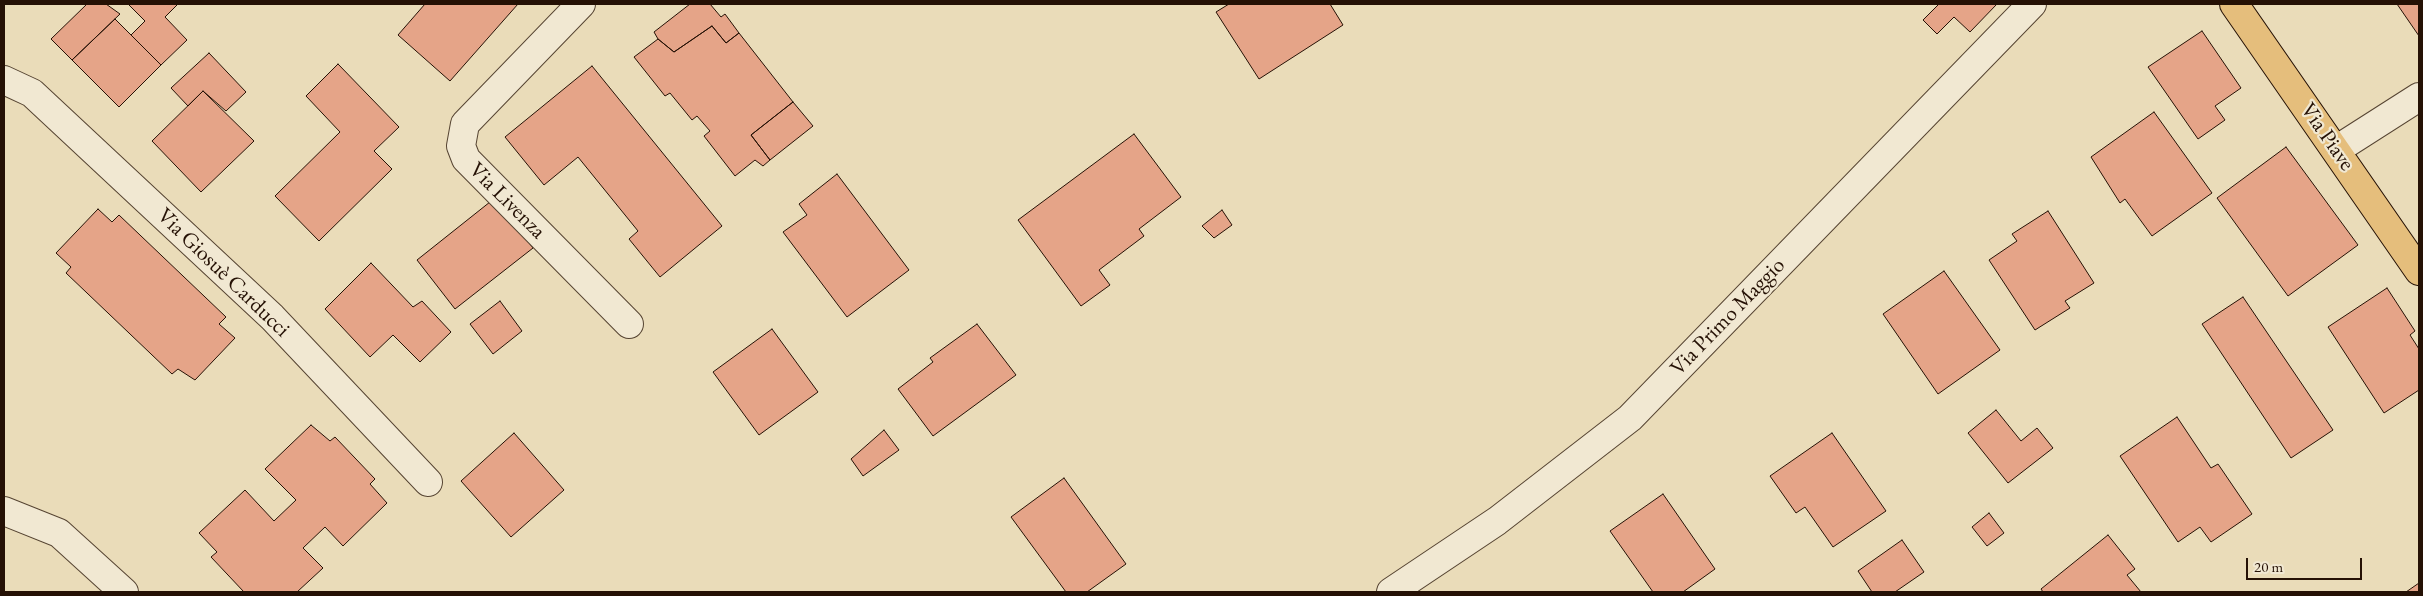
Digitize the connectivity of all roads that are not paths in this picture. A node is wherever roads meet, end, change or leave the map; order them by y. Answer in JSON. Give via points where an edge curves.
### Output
{"nodes":[{"id":1,"x":581,"y":4,"type":"edge"},
{"id":2,"x":2032,"y":4,"type":"edge"},
{"id":3,"x":2234,"y":4,"type":"edge"},
{"id":4,"x":4,"y":80,"type":"edge"},
{"id":5,"x":2419,"y":97,"type":"edge"},
{"id":6,"x":2336,"y":150,"type":"junction"},
{"id":7,"x":2419,"y":271,"type":"edge"},
{"id":8,"x":629,"y":324,"type":"dead end"},
{"id":9,"x":428,"y":482,"type":"dead end"},
{"id":10,"x":4,"y":511,"type":"edge"},
{"id":11,"x":124,"y":592,"type":"edge"},
{"id":12,"x":1391,"y":592,"type":"edge"}],
"edges":[{"from":1,"to":8,"type":"street","name":"Via Livenza","via":[[465,124],[460,146],[466,159]]},
{"from":2,"to":12,"type":"street","name":"Via Primo Maggio","via":[[1630,418],[1497,521]]},
{"from":3,"to":6,"type":"main road","name":"Via Piave"},
{"from":4,"to":9,"type":"street","name":"Via Giosuè Carducci","via":[[32,92],[272,316]]},
{"from":5,"to":6,"type":"street"},
{"from":6,"to":7,"type":"main road","name":"Via Piave"},
{"from":10,"to":11,"type":"street","via":[[59,533]]}]}
